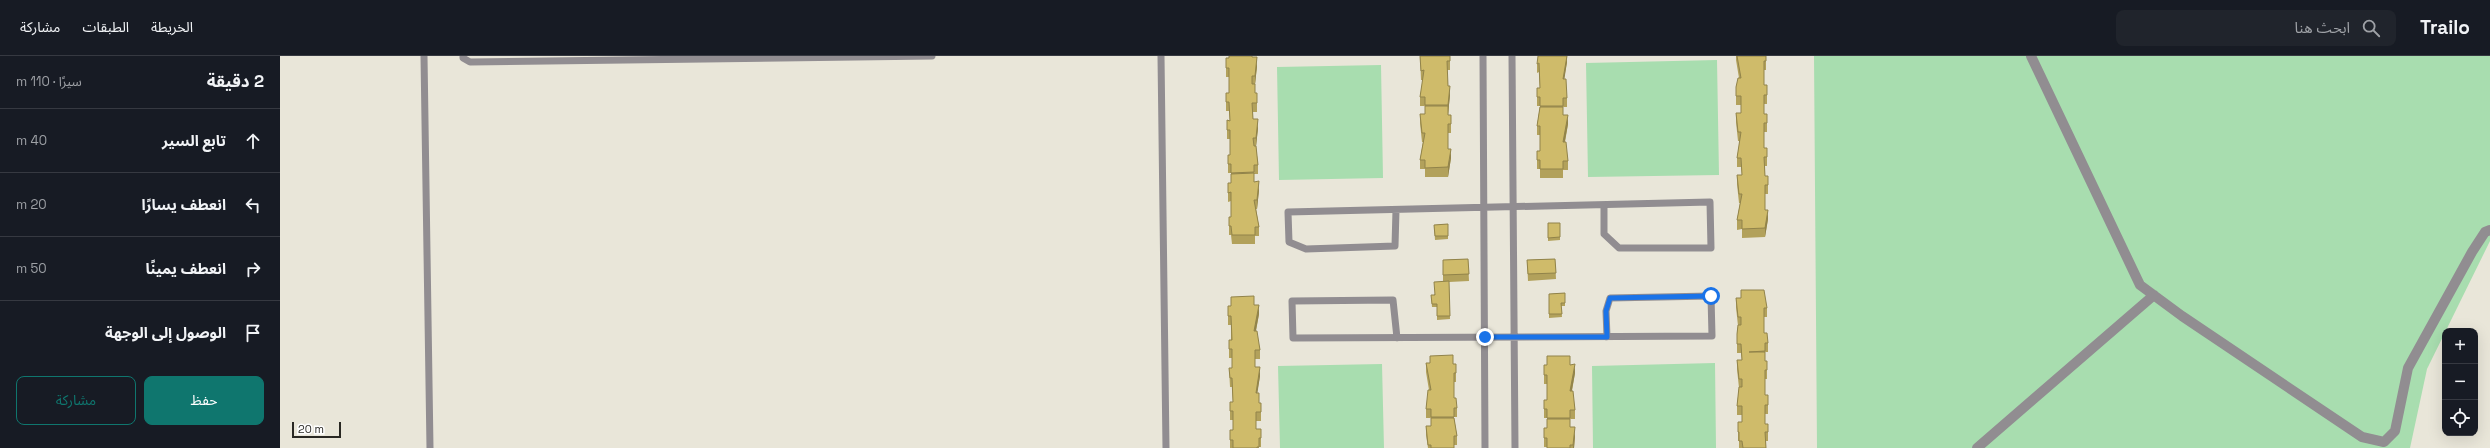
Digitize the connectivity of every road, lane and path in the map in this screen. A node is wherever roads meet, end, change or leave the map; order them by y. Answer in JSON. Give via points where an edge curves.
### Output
{"nodes":[{"id":1,"x":424,"y":56,"type":"edge"},
{"id":2,"x":462,"y":56,"type":"edge"},
{"id":3,"x":932,"y":56,"type":"edge"},
{"id":4,"x":1161,"y":56,"type":"edge"},
{"id":5,"x":1483,"y":56,"type":"edge"},
{"id":6,"x":1512,"y":56,"type":"edge"},
{"id":7,"x":2031,"y":56,"type":"edge"},
{"id":8,"x":1604,"y":205,"type":"junction"},
{"id":9,"x":1513,"y":207,"type":"junction"},
{"id":10,"x":1484,"y":208,"type":"junction"},
{"id":11,"x":1396,"y":210,"type":"junction"},
{"id":12,"x":2490,"y":230,"type":"edge"},
{"id":13,"x":2154,"y":296,"type":"junction"},
{"id":14,"x":1485,"y":337,"type":"junction"},
{"id":15,"x":1514,"y":337,"type":"junction"},
{"id":16,"x":1607,"y":337,"type":"junction"},
{"id":17,"x":1397,"y":338,"type":"junction"},
{"id":18,"x":430,"y":448,"type":"edge"},
{"id":19,"x":1166,"y":448,"type":"edge"},
{"id":20,"x":1485,"y":448,"type":"edge"},
{"id":21,"x":1515,"y":448,"type":"edge"},
{"id":22,"x":1977,"y":448,"type":"edge"}],
"edges":[{"from":1,"to":18,"type":"lane"},
{"from":2,"to":3,"type":"lane","via":[[470,62]]},
{"from":4,"to":19,"type":"lane"},
{"from":5,"to":10,"type":"lane"},
{"from":6,"to":9,"type":"lane"},
{"from":7,"to":13,"type":"street","via":[[2140,285]]},
{"from":8,"to":8,"type":"lane","via":[[1710,202],[1711,248],[1619,248],[1604,234]]},
{"from":8,"to":9,"type":"lane"},
{"from":9,"to":10,"type":"lane"},
{"from":9,"to":15,"type":"lane"},
{"from":10,"to":11,"type":"lane"},
{"from":10,"to":14,"type":"lane"},
{"from":11,"to":11,"type":"lane","via":[[1395,246],[1306,249],[1289,242],[1288,212]]},
{"from":12,"to":13,"type":"street","via":[[2485,232],[2472,252],[2408,368],[2395,431],[2384,442],[2362,437]]},
{"from":13,"to":22,"type":"street"},
{"from":14,"to":15,"type":"lane"},
{"from":14,"to":17,"type":"lane"},
{"from":14,"to":20,"type":"lane"},
{"from":15,"to":16,"type":"lane"},
{"from":15,"to":21,"type":"lane"},
{"from":16,"to":16,"type":"lane","via":[[1712,336],[1711,296],[1610,298],[1606,311]]},
{"from":17,"to":17,"type":"lane","via":[[1393,300],[1292,301],[1292,338]]}]}
